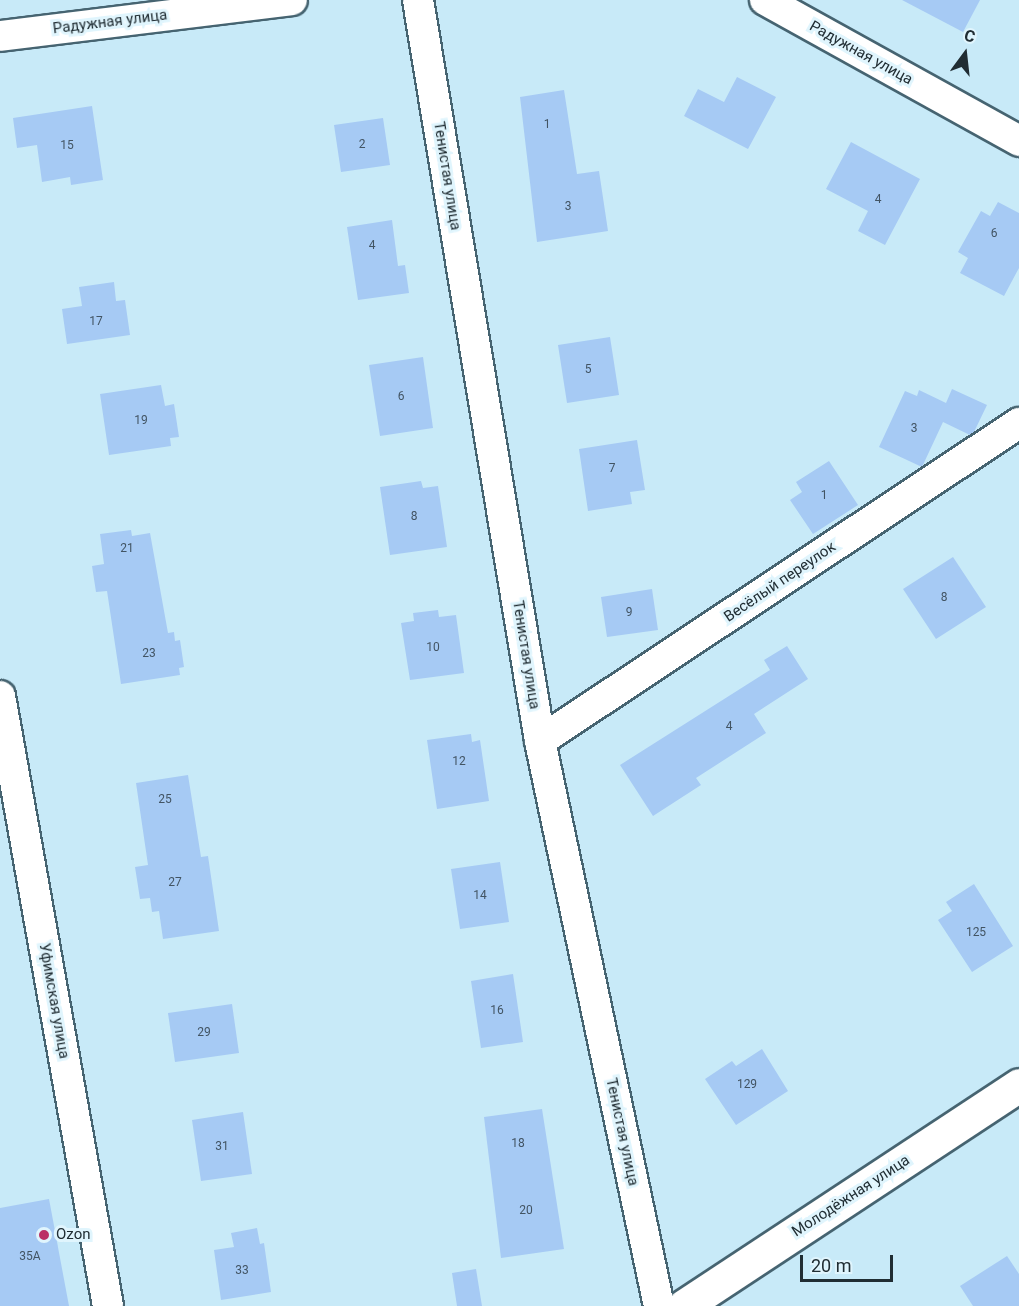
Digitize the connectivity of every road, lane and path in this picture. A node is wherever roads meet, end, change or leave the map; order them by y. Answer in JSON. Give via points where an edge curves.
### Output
{"nodes":[{"id":1,"x":292,"y":0,"type":"edge"},
{"id":2,"x":418,"y":0,"type":"edge"},
{"id":3,"x":765,"y":0,"type":"edge"},
{"id":4,"x":0,"y":36,"type":"edge"},
{"id":5,"x":1019,"y":141,"type":"edge"},
{"id":6,"x":1019,"y":423,"type":"edge"},
{"id":7,"x":0,"y":696,"type":"edge"},
{"id":8,"x":540,"y":741,"type":"junction"},
{"id":9,"x":1019,"y":1085,"type":"edge"},
{"id":10,"x":108,"y":1306,"type":"edge"},
{"id":11,"x":659,"y":1306,"type":"edge"},
{"id":12,"x":684,"y":1306,"type":"edge"}],
"edges":[{"from":1,"to":4,"type":"street","name":"Радужная улица"},
{"from":2,"to":8,"type":"street","name":"Тенистая улица"},
{"from":3,"to":5,"type":"street","name":"Радужная улица"},
{"from":6,"to":8,"type":"street","name":"Весёлый переулок"},
{"from":7,"to":10,"type":"street","name":"Уфимская улица"},
{"from":8,"to":11,"type":"street","name":"Тенистая улица"},
{"from":9,"to":12,"type":"street","name":"Молодёжная улица"}]}
